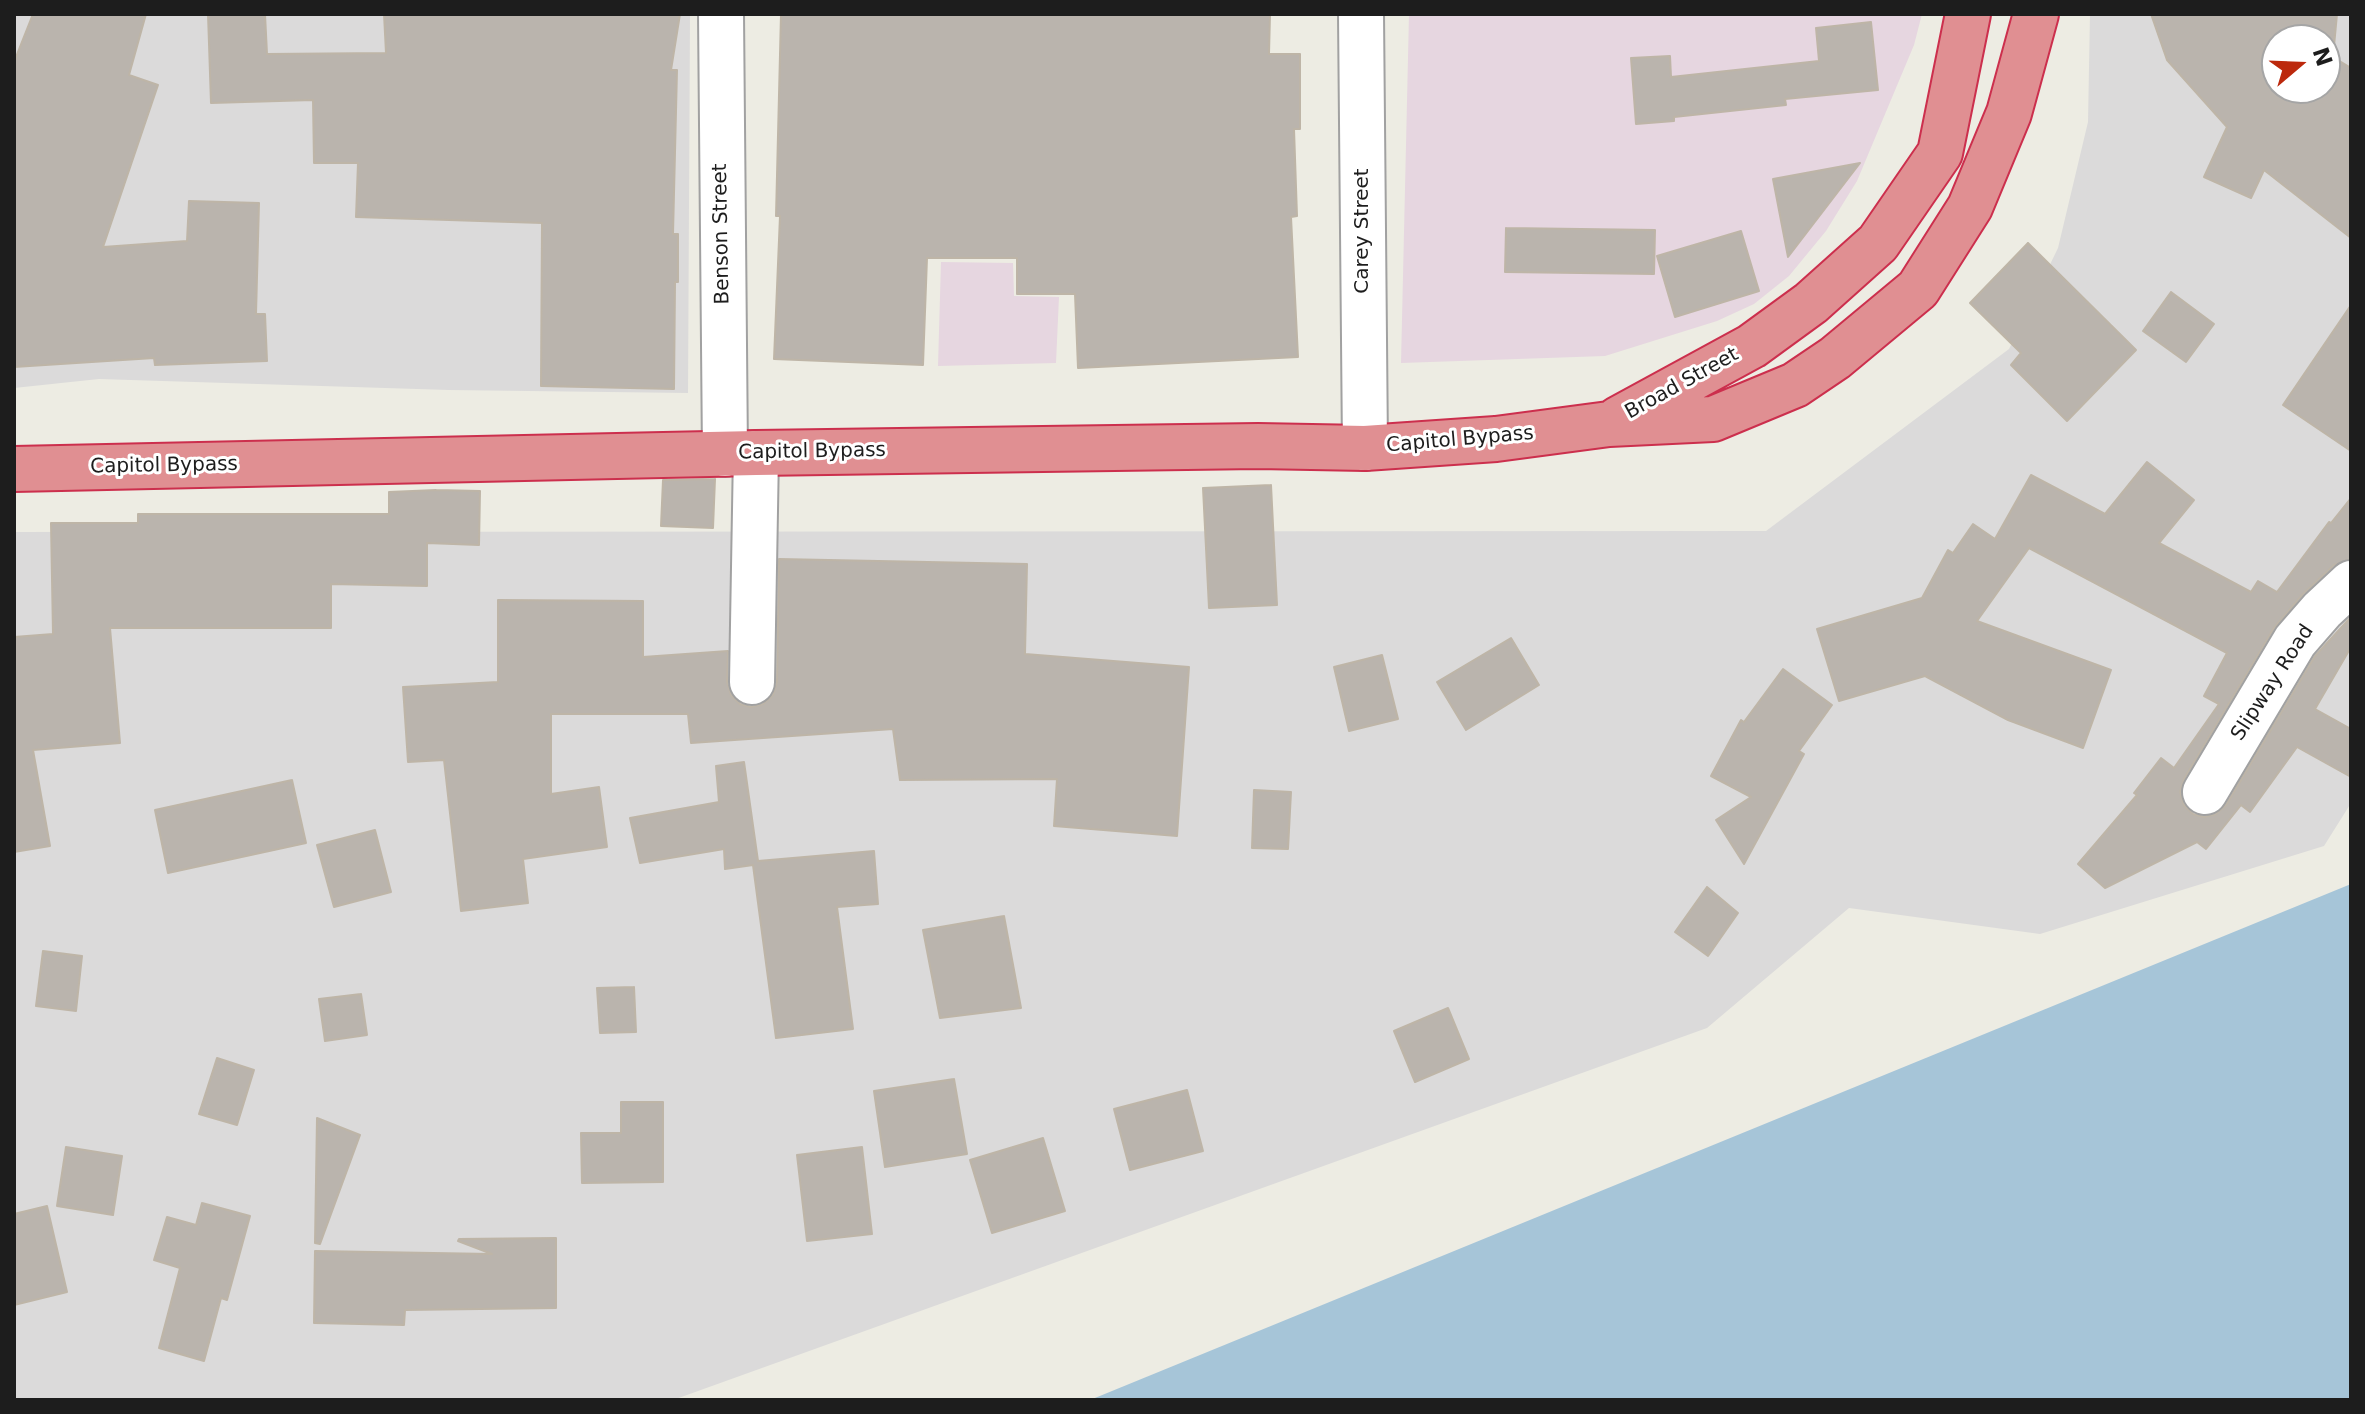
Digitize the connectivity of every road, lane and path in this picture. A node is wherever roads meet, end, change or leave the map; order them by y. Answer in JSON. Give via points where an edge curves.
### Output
{"nodes":[{"id":1,"x":721,"y":14,"type":"edge"},
{"id":2,"x":1361,"y":14,"type":"edge"},
{"id":3,"x":1968,"y":14,"type":"edge"},
{"id":4,"x":2036,"y":14,"type":"edge"},
{"id":5,"x":1609,"y":424,"type":"junction"},
{"id":6,"x":1365,"y":448,"type":"junction"},
{"id":7,"x":740,"y":454,"type":"junction"},
{"id":8,"x":14,"y":469,"type":"edge"},
{"id":9,"x":2351,"y":583,"type":"edge"},
{"id":10,"x":752,"y":682,"type":"dead end"},
{"id":11,"x":2205,"y":792,"type":"dead end"}],
"edges":[{"from":1,"to":7,"type":"street","name":"Benson Street"},
{"from":2,"to":6,"type":"street","name":"Carey Street"},
{"from":3,"to":5,"type":"highway","name":"Broad Street","via":[[1940,153],[1878,243],[1811,303],[1752,346]]},
{"from":4,"to":5,"type":"highway","name":"Broad Street","via":[[2009,113],[1970,207],[1918,289],[1795,385],[1713,419]]},
{"from":5,"to":6,"type":"highway","name":"Capitol Bypass"},
{"from":6,"to":7,"type":"highway","name":"Capitol Bypass"},
{"from":7,"to":8,"type":"highway","name":"Capitol Bypass"},
{"from":7,"to":10,"type":"street","name":"Benson Street"},
{"from":9,"to":11,"type":"street","name":"Slipway Road","via":[[2295,641]]}]}
